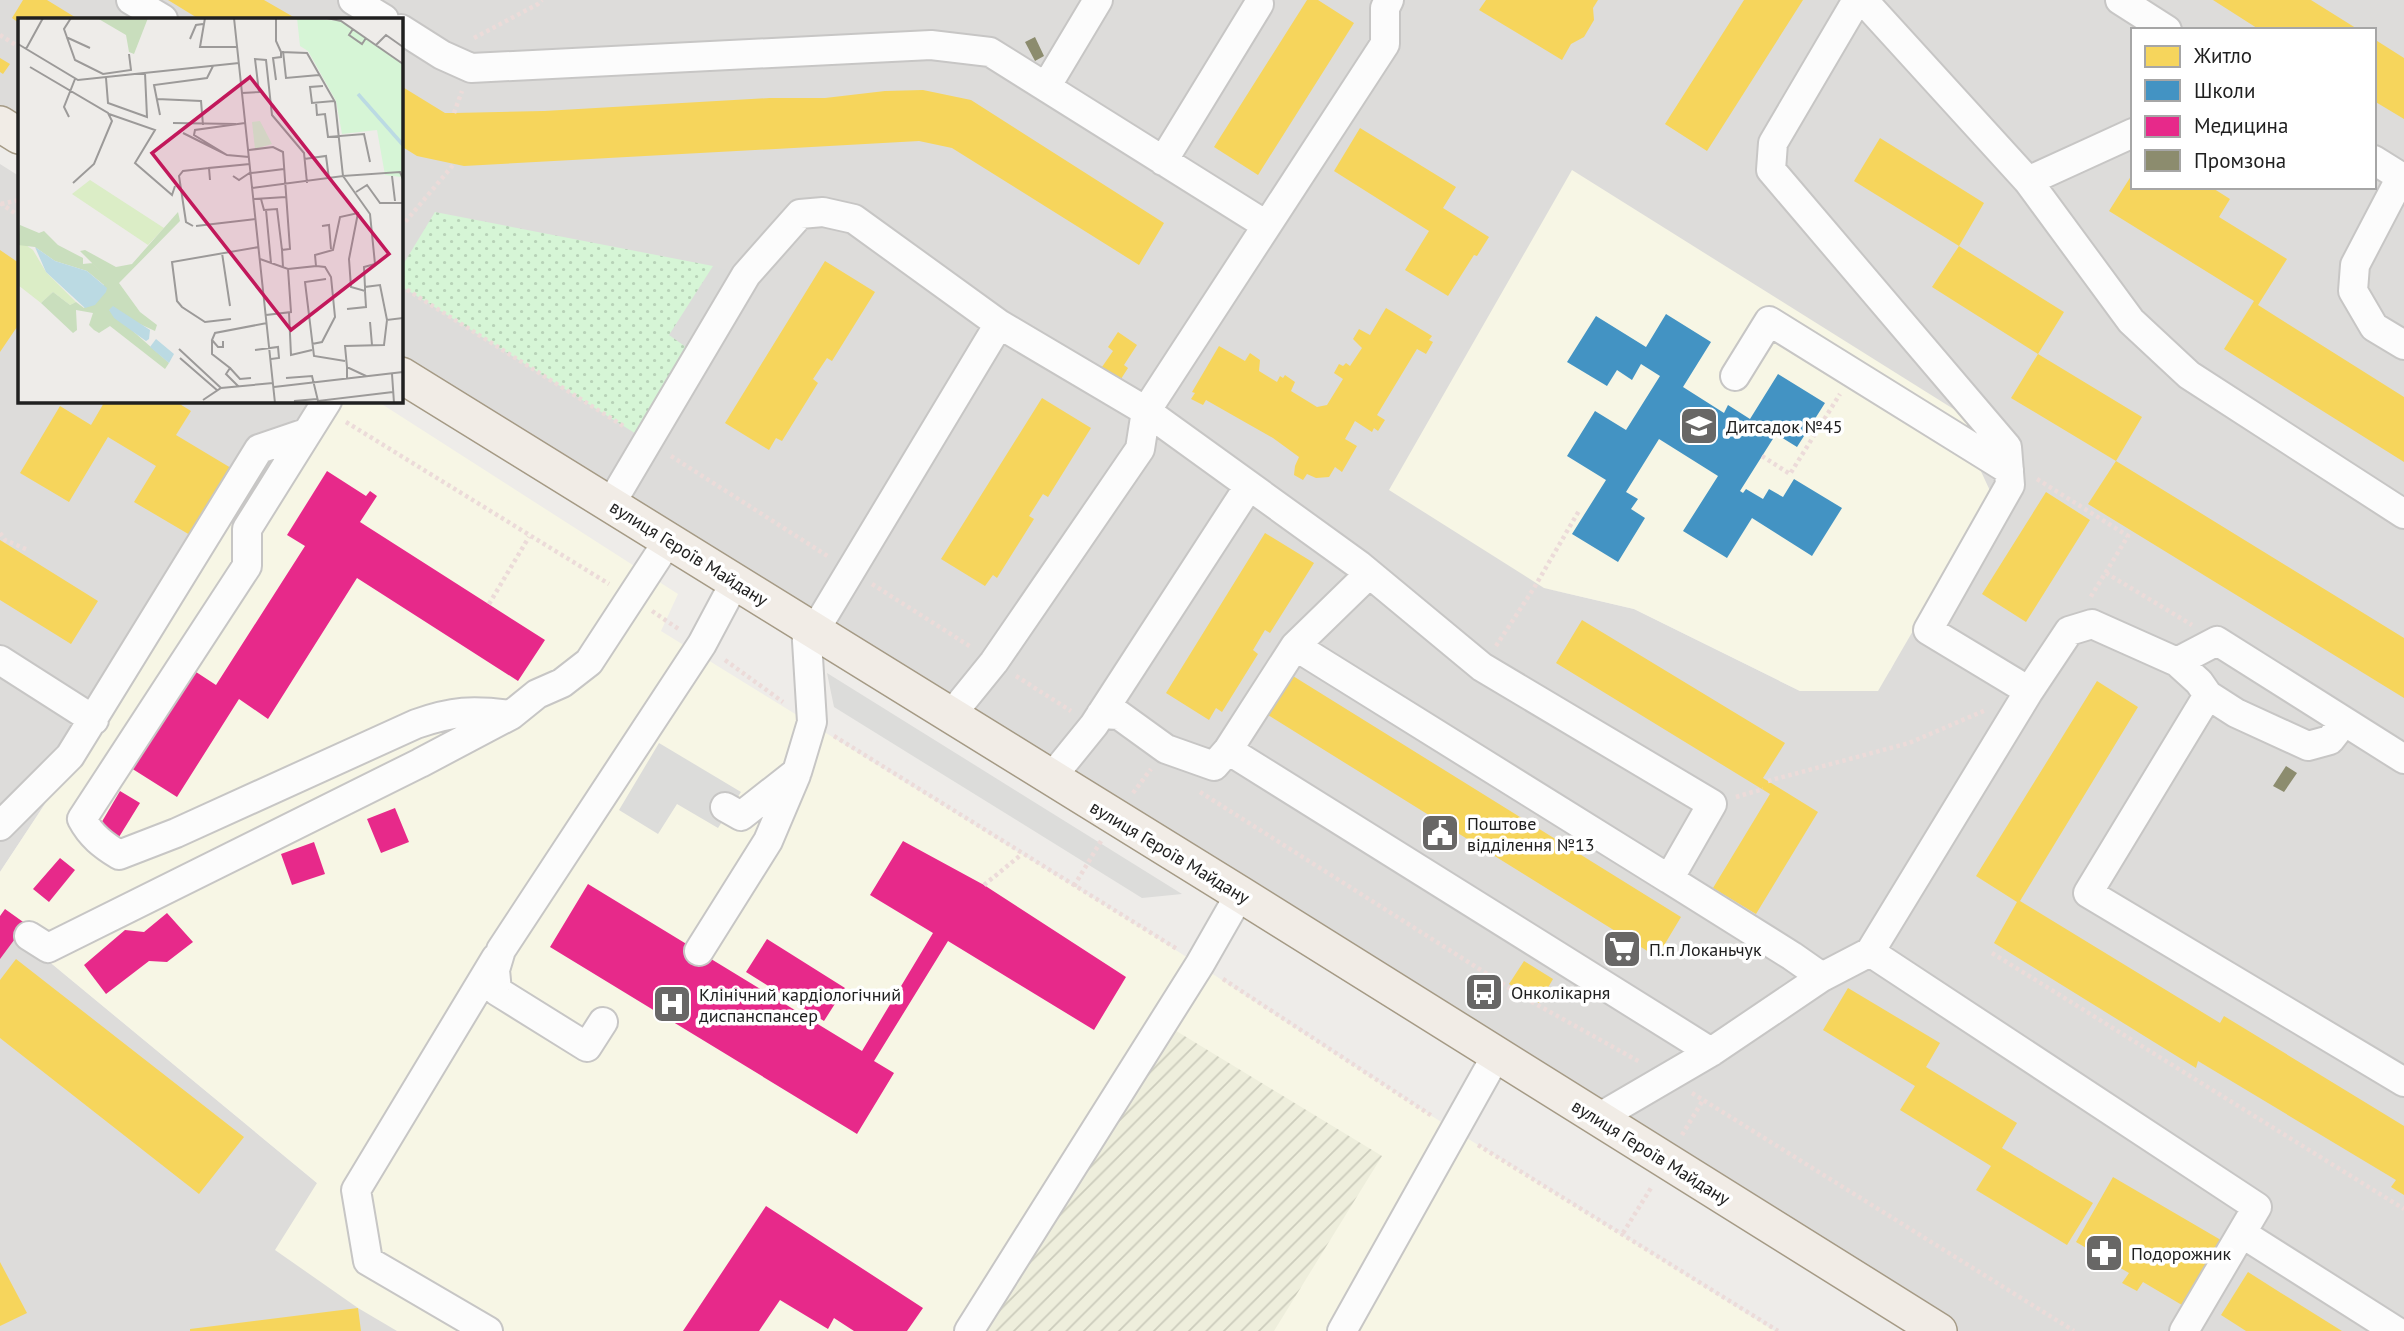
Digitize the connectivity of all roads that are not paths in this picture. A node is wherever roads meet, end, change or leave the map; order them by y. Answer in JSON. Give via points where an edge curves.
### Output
{"nodes":[{"id":1,"x":131,"y":0,"type":"edge"},
{"id":2,"x":353,"y":0,"type":"edge"},
{"id":3,"x":1098,"y":0,"type":"edge"},
{"id":4,"x":1857,"y":0,"type":"edge"},
{"id":5,"x":1863,"y":0,"type":"edge"},
{"id":6,"x":2120,"y":0,"type":"edge"},
{"id":7,"x":1382,"y":3,"type":"edge"},
{"id":8,"x":1259,"y":4,"type":"dead end"},
{"id":9,"x":161,"y":18,"type":"edge"},
{"id":10,"x":382,"y":18,"type":"edge"},
{"id":11,"x":2164,"y":28,"type":"edge"},
{"id":12,"x":402,"y":30,"type":"edge"},
{"id":13,"x":1046,"y":87,"type":"junction"},
{"id":14,"x":0,"y":124,"type":"edge"},
{"id":15,"x":2131,"y":134,"type":"edge"},
{"id":16,"x":18,"y":135,"type":"edge"},
{"id":17,"x":1163,"y":161,"type":"junction"},
{"id":18,"x":2376,"y":161,"type":"edge"},
{"id":19,"x":2028,"y":181,"type":"junction"},
{"id":20,"x":1266,"y":225,"type":"junction"},
{"id":21,"x":999,"y":324,"type":"junction"},
{"id":22,"x":2404,"y":345,"type":"edge"},
{"id":23,"x":402,"y":376,"type":"edge"},
{"id":24,"x":1735,"y":376,"type":"dead end"},
{"id":25,"x":325,"y":404,"type":"edge"},
{"id":26,"x":1146,"y":411,"type":"junction"},
{"id":27,"x":306,"y":433,"type":"junction"},
{"id":28,"x":2009,"y":470,"type":"junction"},
{"id":29,"x":1249,"y":486,"type":"junction"},
{"id":30,"x":610,"y":505,"type":"junction"},
{"id":31,"x":2404,"y":514,"type":"edge"},
{"id":32,"x":668,"y":541,"type":"junction"},
{"id":33,"x":1369,"y":574,"type":"junction"},
{"id":34,"x":735,"y":582,"type":"junction"},
{"id":35,"x":810,"y":628,"type":"junction"},
{"id":36,"x":1295,"y":646,"type":"junction"},
{"id":37,"x":0,"y":660,"type":"edge"},
{"id":38,"x":2177,"y":662,"type":"junction"},
{"id":39,"x":2029,"y":691,"type":"junction"},
{"id":40,"x":2208,"y":695,"type":"junction"},
{"id":41,"x":511,"y":715,"type":"junction"},
{"id":42,"x":951,"y":715,"type":"junction"},
{"id":43,"x":94,"y":720,"type":"junction"},
{"id":44,"x":1097,"y":720,"type":"junction"},
{"id":45,"x":2344,"y":722,"type":"junction"},
{"id":46,"x":1228,"y":750,"type":"junction"},
{"id":47,"x":2404,"y":759,"type":"edge"},
{"id":48,"x":797,"y":772,"type":"junction"},
{"id":49,"x":1051,"y":778,"type":"junction"},
{"id":50,"x":725,"y":807,"type":"dead end"},
{"id":51,"x":0,"y":826,"type":"edge"},
{"id":52,"x":1669,"y":880,"type":"junction"},
{"id":53,"x":1240,"y":894,"type":"junction"},
{"id":54,"x":29,"y":936,"type":"dead end"},
{"id":55,"x":501,"y":950,"type":"junction"},
{"id":56,"x":699,"y":951,"type":"dead end"},
{"id":57,"x":1870,"y":952,"type":"junction"},
{"id":58,"x":1822,"y":977,"type":"junction"},
{"id":59,"x":603,"y":1022,"type":"dead end"},
{"id":60,"x":1711,"y":1052,"type":"junction"},
{"id":61,"x":1496,"y":1056,"type":"junction"},
{"id":62,"x":2404,"y":1082,"type":"edge"},
{"id":63,"x":1598,"y":1118,"type":"junction"},
{"id":64,"x":2243,"y":1234,"type":"junction"},
{"id":65,"x":488,"y":1331,"type":"edge"},
{"id":66,"x":969,"y":1331,"type":"edge"},
{"id":67,"x":1342,"y":1331,"type":"edge"},
{"id":68,"x":1939,"y":1331,"type":"edge"},
{"id":69,"x":2184,"y":1331,"type":"edge"},
{"id":70,"x":2396,"y":1331,"type":"edge"}],
"edges":[{"from":1,"to":9,"type":"lane"},
{"from":2,"to":10,"type":"lane"},
{"from":3,"to":13,"type":"lane"},
{"from":4,"to":28,"type":"lane","via":[[1773,143],[1771,170],[2007,447]]},
{"from":5,"to":19,"type":"lane"},
{"from":6,"to":11,"type":"lane"},
{"from":7,"to":20,"type":"lane","via":[[1385,44]]},
{"from":8,"to":17,"type":"lane"},
{"from":12,"to":13,"type":"lane","via":[[471,68],[931,45],[990,52]]},
{"from":13,"to":17,"type":"lane"},
{"from":14,"to":16,"type":"main road"},
{"from":15,"to":19,"type":"lane"},
{"from":17,"to":20,"type":"lane"},
{"from":18,"to":22,"type":"lane","via":[[2401,177],[2355,265],[2353,291],[2374,327]]},
{"from":19,"to":31,"type":"lane","via":[[2131,321],[2189,375]]},
{"from":20,"to":26,"type":"lane"},
{"from":21,"to":26,"type":"lane"},
{"from":21,"to":30,"type":"lane","via":[[854,219],[823,212],[800,214],[746,275]]},
{"from":21,"to":35,"type":"lane"},
{"from":23,"to":30,"type":"main road","name":"вулиця Героїв Майдану"},
{"from":24,"to":28,"type":"lane","via":[[1769,321]]},
{"from":25,"to":27,"type":"lane"},
{"from":26,"to":29,"type":"lane"},
{"from":26,"to":42,"type":"lane","via":[[1140,449],[994,662]]},
{"from":27,"to":41,"type":"lane","via":[[247,529],[247,566],[82,818],[88,829],[119,855],[443,714],[477,710]]},
{"from":27,"to":43,"type":"lane","via":[[259,449]]},
{"from":28,"to":39,"type":"lane","via":[[2010,485],[1928,630]]},
{"from":29,"to":33,"type":"lane"},
{"from":29,"to":44,"type":"lane"},
{"from":30,"to":32,"type":"main road","name":"вулиця Героїв Майдану"},
{"from":32,"to":34,"type":"main road","name":"вулиця Героїв Майдану"},
{"from":32,"to":41,"type":"lane","via":[[589,662]]},
{"from":33,"to":36,"type":"lane"},
{"from":33,"to":52,"type":"lane","via":[[1482,667],[1712,804]]},
{"from":34,"to":35,"type":"main road","name":"вулиця Героїв Майдану"},
{"from":34,"to":55,"type":"lane","via":[[702,644]]},
{"from":35,"to":42,"type":"main road","name":"вулиця Героїв Майдану"},
{"from":35,"to":48,"type":"lane","via":[[812,722]]},
{"from":36,"to":46,"type":"lane"},
{"from":36,"to":52,"type":"lane"},
{"from":37,"to":43,"type":"lane"},
{"from":38,"to":39,"type":"lane","via":[[2092,624],[2069,631]]},
{"from":38,"to":40,"type":"lane"},
{"from":38,"to":45,"type":"lane","via":[[2217,641]]},
{"from":39,"to":57,"type":"lane"},
{"from":40,"to":45,"type":"lane","via":[[2308,746],[2330,740]]},
{"from":40,"to":62,"type":"lane","via":[[2088,893]]},
{"from":41,"to":54,"type":"lane","via":[[48,948]]},
{"from":42,"to":49,"type":"main road","name":"вулиця Героїв Майдану"},
{"from":43,"to":51,"type":"lane","via":[[70,756]]},
{"from":44,"to":46,"type":"lane","via":[[1119,715],[1166,749],[1213,766]]},
{"from":44,"to":49,"type":"lane"},
{"from":45,"to":47,"type":"lane"},
{"from":46,"to":60,"type":"lane"},
{"from":48,"to":50,"type":"lane","via":[[741,816]]},
{"from":48,"to":56,"type":"lane","via":[[768,841]]},
{"from":49,"to":53,"type":"main road","name":"вулиця Героїв Майдану"},
{"from":52,"to":58,"type":"lane"},
{"from":53,"to":61,"type":"main road","name":"вулиця Героїв Майдану"},
{"from":53,"to":66,"type":"lane"},
{"from":55,"to":59,"type":"lane","via":[[495,970],[496,991],[587,1047]]},
{"from":55,"to":65,"type":"lane","via":[[356,1190],[368,1261]]},
{"from":57,"to":58,"type":"lane"},
{"from":57,"to":64,"type":"lane","via":[[2258,1207]]},
{"from":58,"to":60,"type":"lane"},
{"from":60,"to":63,"type":"lane"},
{"from":61,"to":63,"type":"main road","name":"вулиця Героїв Майдану"},
{"from":61,"to":67,"type":"lane"},
{"from":63,"to":68,"type":"main road","name":"вулиця Героїв Майдану"},
{"from":64,"to":69,"type":"lane"},
{"from":64,"to":70,"type":"lane"}]}
